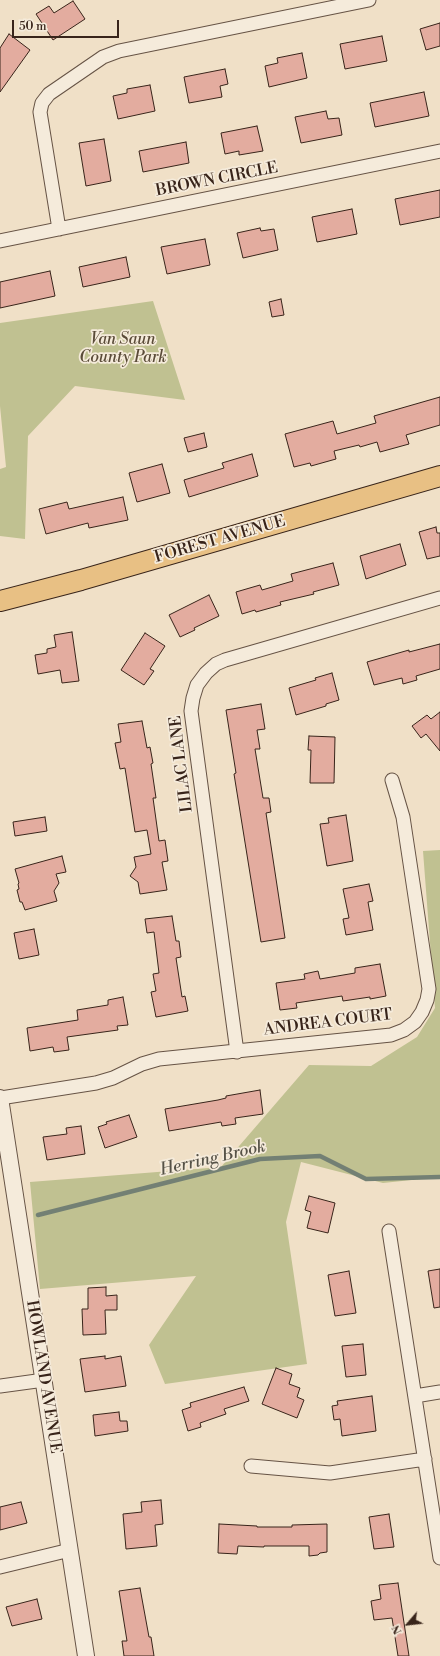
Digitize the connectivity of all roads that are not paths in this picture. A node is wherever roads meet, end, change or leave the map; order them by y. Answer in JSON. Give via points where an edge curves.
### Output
{"nodes":[{"id":1,"x":369,"y":0,"type":"edge"},
{"id":2,"x":440,"y":151,"type":"edge"},
{"id":3,"x":59,"y":229,"type":"junction"},
{"id":4,"x":0,"y":241,"type":"edge"},
{"id":5,"x":440,"y":476,"type":"edge"},
{"id":6,"x":440,"y":598,"type":"edge"},
{"id":7,"x":0,"y":601,"type":"edge"},
{"id":8,"x":392,"y":780,"type":"dead end"},
{"id":9,"x":237,"y":1052,"type":"junction"},
{"id":10,"x":0,"y":1098,"type":"edge"},
{"id":11,"x":389,"y":1231,"type":"dead end"},
{"id":12,"x":44,"y":1380,"type":"junction"},
{"id":13,"x":0,"y":1386,"type":"edge"},
{"id":14,"x":440,"y":1392,"type":"edge"},
{"id":15,"x":415,"y":1396,"type":"junction"},
{"id":16,"x":425,"y":1459,"type":"junction"},
{"id":17,"x":251,"y":1466,"type":"dead end"},
{"id":18,"x":70,"y":1550,"type":"junction"},
{"id":19,"x":440,"y":1558,"type":"edge"},
{"id":20,"x":0,"y":1567,"type":"edge"},
{"id":21,"x":86,"y":1656,"type":"edge"}],
"edges":[{"from":1,"to":3,"type":"street","via":[[119,51],[103,57],[49,94],[42,103],[40,112]]},
{"from":2,"to":3,"type":"street","name":"BROWN CIRCLE"},
{"from":3,"to":4,"type":"street","name":"BROWN CIRCLE"},
{"from":5,"to":7,"type":"main road","name":"FOREST AVENUE"},
{"from":6,"to":9,"type":"street","name":"LILAC LANE","via":[[224,660],[206,673],[197,685],[191,711]]},
{"from":8,"to":9,"type":"street","name":"ANDREA COURT","via":[[403,817],[429,988],[422,1012],[415,1022],[391,1035]]},
{"from":9,"to":10,"type":"street","name":"ANDREA COURT","via":[[159,1059],[96,1083]]},
{"from":10,"to":12,"type":"street","name":"HOWLAND AVENUE"},
{"from":11,"to":15,"type":"street"},
{"from":12,"to":13,"type":"street"},
{"from":12,"to":18,"type":"street","name":"HOWLAND AVENUE"},
{"from":14,"to":15,"type":"street"},
{"from":15,"to":16,"type":"street"},
{"from":16,"to":17,"type":"street","via":[[330,1473]]},
{"from":16,"to":19,"type":"street"},
{"from":18,"to":20,"type":"street"},
{"from":18,"to":21,"type":"street","name":"HOWLAND AVENUE"}]}
